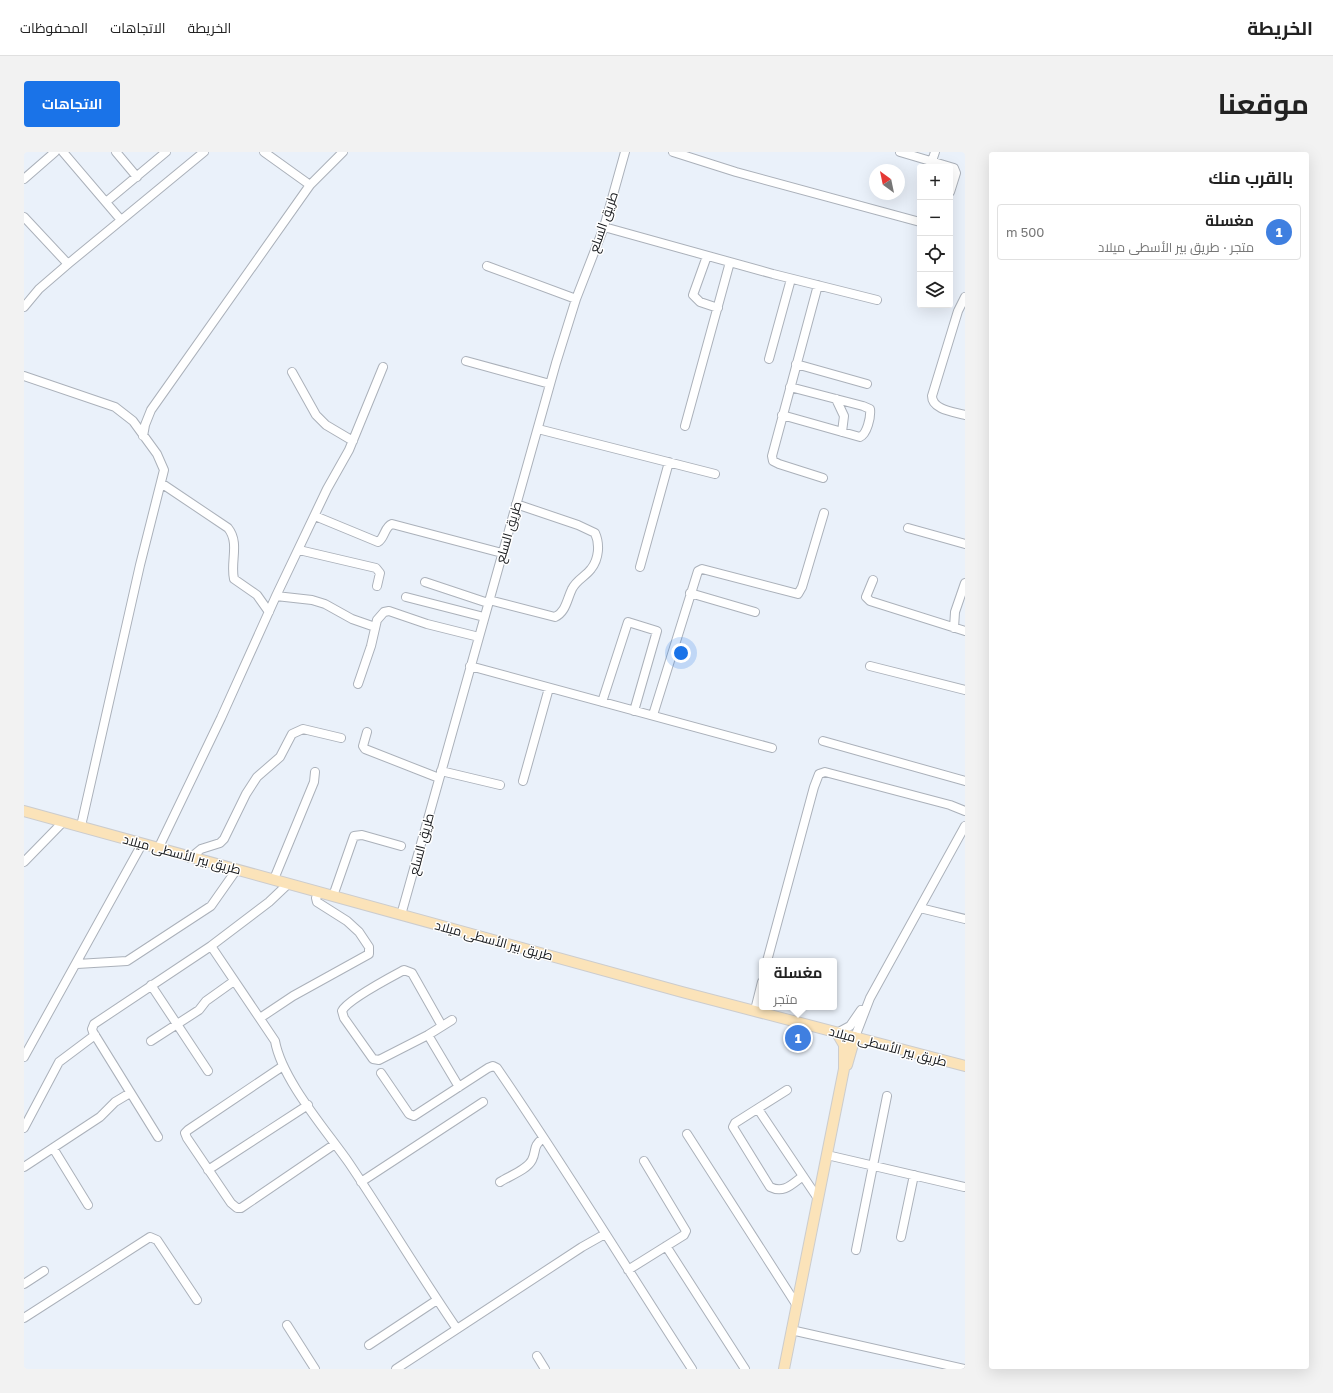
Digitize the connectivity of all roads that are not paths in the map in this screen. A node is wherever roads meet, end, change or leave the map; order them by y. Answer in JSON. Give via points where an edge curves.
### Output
{"nodes":[{"id":1,"x":55,"y":152,"type":"edge"},
{"id":2,"x":63,"y":152,"type":"edge"},
{"id":3,"x":116,"y":152,"type":"edge"},
{"id":4,"x":166,"y":152,"type":"edge"},
{"id":5,"x":204,"y":152,"type":"edge"},
{"id":6,"x":264,"y":152,"type":"edge"},
{"id":7,"x":343,"y":152,"type":"edge"},
{"id":8,"x":625,"y":152,"type":"edge"},
{"id":9,"x":673,"y":152,"type":"edge"},
{"id":10,"x":935,"y":152,"type":"edge"},
{"id":11,"x":904,"y":153,"type":"edge"},
{"id":12,"x":932,"y":161,"type":"junction"},
{"id":13,"x":941,"y":164,"type":"edge"},
{"id":14,"x":953,"y":168,"type":"edge"},
{"id":15,"x":137,"y":177,"type":"junction"},
{"id":16,"x":24,"y":179,"type":"edge"},
{"id":17,"x":953,"y":180,"type":"edge"},
{"id":18,"x":310,"y":185,"type":"junction"},
{"id":19,"x":106,"y":202,"type":"junction"},
{"id":20,"x":24,"y":217,"type":"edge"},
{"id":21,"x":121,"y":220,"type":"junction"},
{"id":22,"x":917,"y":221,"type":"edge"},
{"id":23,"x":604,"y":226,"type":"junction"},
{"id":24,"x":707,"y":256,"type":"junction"},
{"id":25,"x":730,"y":262,"type":"junction"},
{"id":26,"x":68,"y":264,"type":"junction"},
{"id":27,"x":487,"y":266,"type":"dead end"},
{"id":28,"x":791,"y":279,"type":"junction"},
{"id":29,"x":818,"y":285,"type":"junction"},
{"id":30,"x":965,"y":297,"type":"edge"},
{"id":31,"x":576,"y":299,"type":"junction"},
{"id":32,"x":877,"y":300,"type":"dead end"},
{"id":33,"x":24,"y":307,"type":"edge"},
{"id":34,"x":718,"y":308,"type":"junction"},
{"id":35,"x":769,"y":359,"type":"dead end"},
{"id":36,"x":466,"y":362,"type":"dead end"},
{"id":37,"x":796,"y":364,"type":"junction"},
{"id":38,"x":384,"y":368,"type":"dead end"},
{"id":39,"x":292,"y":372,"type":"dead end"},
{"id":40,"x":24,"y":376,"type":"edge"},
{"id":41,"x":550,"y":384,"type":"junction"},
{"id":42,"x":867,"y":384,"type":"dead end"},
{"id":43,"x":790,"y":387,"type":"junction"},
{"id":44,"x":836,"y":399,"type":"junction"},
{"id":45,"x":782,"y":415,"type":"junction"},
{"id":46,"x":965,"y":415,"type":"edge"},
{"id":47,"x":685,"y":426,"type":"dead end"},
{"id":48,"x":538,"y":429,"type":"junction"},
{"id":49,"x":842,"y":432,"type":"junction"},
{"id":50,"x":143,"y":436,"type":"junction"},
{"id":51,"x":353,"y":441,"type":"junction"},
{"id":52,"x":669,"y":462,"type":"junction"},
{"id":53,"x":715,"y":474,"type":"dead end"},
{"id":54,"x":823,"y":478,"type":"dead end"},
{"id":55,"x":161,"y":483,"type":"junction"},
{"id":56,"x":516,"y":504,"type":"junction"},
{"id":57,"x":824,"y":513,"type":"dead end"},
{"id":58,"x":315,"y":516,"type":"junction"},
{"id":59,"x":908,"y":528,"type":"dead end"},
{"id":60,"x":965,"y":544,"type":"edge"},
{"id":61,"x":299,"y":550,"type":"junction"},
{"id":62,"x":502,"y":552,"type":"junction"},
{"id":63,"x":640,"y":567,"type":"dead end"},
{"id":64,"x":872,"y":580,"type":"dead end"},
{"id":65,"x":424,"y":582,"type":"dead end"},
{"id":66,"x":965,"y":583,"type":"edge"},
{"id":67,"x":377,"y":586,"type":"dead end"},
{"id":68,"x":690,"y":593,"type":"junction"},
{"id":69,"x":276,"y":596,"type":"junction"},
{"id":70,"x":406,"y":597,"type":"dead end"},
{"id":71,"x":488,"y":602,"type":"junction"},
{"id":72,"x":269,"y":612,"type":"junction"},
{"id":73,"x":754,"y":612,"type":"dead end"},
{"id":74,"x":484,"y":618,"type":"junction"},
{"id":75,"x":375,"y":627,"type":"junction"},
{"id":76,"x":954,"y":628,"type":"junction"},
{"id":77,"x":965,"y":631,"type":"edge"},
{"id":78,"x":478,"y":637,"type":"junction"},
{"id":79,"x":470,"y":666,"type":"junction"},
{"id":80,"x":870,"y":666,"type":"dead end"},
{"id":81,"x":358,"y":684,"type":"dead end"},
{"id":82,"x":550,"y":688,"type":"junction"},
{"id":83,"x":965,"y":690,"type":"edge"},
{"id":84,"x":602,"y":702,"type":"junction"},
{"id":85,"x":634,"y":711,"type":"junction"},
{"id":86,"x":653,"y":715,"type":"junction"},
{"id":87,"x":367,"y":732,"type":"dead end"},
{"id":88,"x":341,"y":738,"type":"dead end"},
{"id":89,"x":823,"y":741,"type":"dead end"},
{"id":90,"x":772,"y":748,"type":"dead end"},
{"id":91,"x":315,"y":772,"type":"dead end"},
{"id":92,"x":440,"y":774,"type":"junction"},
{"id":93,"x":523,"y":781,"type":"dead end"},
{"id":94,"x":965,"y":781,"type":"edge"},
{"id":95,"x":500,"y":785,"type":"dead end"},
{"id":96,"x":24,"y":811,"type":"edge"},
{"id":97,"x":965,"y":811,"type":"edge"},
{"id":98,"x":64,"y":822,"type":"junction"},
{"id":99,"x":81,"y":826,"type":"junction"},
{"id":100,"x":965,"y":826,"type":"edge"},
{"id":101,"x":142,"y":844,"type":"junction"},
{"id":102,"x":401,"y":846,"type":"dead end"},
{"id":103,"x":158,"y":848,"type":"junction"},
{"id":104,"x":190,"y":858,"type":"junction"},
{"id":105,"x":24,"y":862,"type":"edge"},
{"id":106,"x":237,"y":869,"type":"junction"},
{"id":107,"x":274,"y":879,"type":"junction"},
{"id":108,"x":288,"y":884,"type":"junction"},
{"id":109,"x":319,"y":892,"type":"junction"},
{"id":110,"x":333,"y":896,"type":"junction"},
{"id":111,"x":920,"y":908,"type":"junction"},
{"id":112,"x":401,"y":915,"type":"junction"},
{"id":113,"x":965,"y":919,"type":"edge"},
{"id":114,"x":211,"y":946,"type":"junction"},
{"id":115,"x":768,"y":958,"type":"edge"},
{"id":116,"x":77,"y":964,"type":"junction"},
{"id":117,"x":234,"y":981,"type":"junction"},
{"id":118,"x":151,"y":985,"type":"junction"},
{"id":119,"x":759,"y":994,"type":"edge"},
{"id":120,"x":870,"y":998,"type":"junction"},
{"id":121,"x":755,"y":1010,"type":"junction"},
{"id":122,"x":260,"y":1018,"type":"junction"},
{"id":123,"x":452,"y":1020,"type":"dead end"},
{"id":124,"x":177,"y":1024,"type":"junction"},
{"id":125,"x":442,"y":1026,"type":"junction"},
{"id":126,"x":837,"y":1033,"type":"junction"},
{"id":127,"x":95,"y":1035,"type":"junction"},
{"id":128,"x":428,"y":1035,"type":"junction"},
{"id":129,"x":855,"y":1037,"type":"junction"},
{"id":130,"x":152,"y":1041,"type":"dead end"},
{"id":131,"x":24,"y":1057,"type":"edge"},
{"id":132,"x":283,"y":1066,"type":"junction"},
{"id":133,"x":965,"y":1066,"type":"edge"},
{"id":134,"x":844,"y":1069,"type":"junction"},
{"id":135,"x":208,"y":1071,"type":"dead end"},
{"id":136,"x":380,"y":1073,"type":"dead end"},
{"id":137,"x":459,"y":1087,"type":"junction"},
{"id":138,"x":787,"y":1090,"type":"dead end"},
{"id":139,"x":130,"y":1093,"type":"junction"},
{"id":140,"x":887,"y":1096,"type":"dead end"},
{"id":141,"x":483,"y":1102,"type":"dead end"},
{"id":142,"x":308,"y":1105,"type":"junction"},
{"id":143,"x":758,"y":1109,"type":"junction"},
{"id":144,"x":24,"y":1128,"type":"edge"},
{"id":145,"x":687,"y":1134,"type":"dead end"},
{"id":146,"x":158,"y":1137,"type":"dead end"},
{"id":147,"x":543,"y":1138,"type":"junction"},
{"id":148,"x":335,"y":1144,"type":"junction"},
{"id":149,"x":53,"y":1148,"type":"junction"},
{"id":150,"x":827,"y":1155,"type":"junction"},
{"id":151,"x":644,"y":1161,"type":"dead end"},
{"id":152,"x":872,"y":1164,"type":"junction"},
{"id":153,"x":24,"y":1167,"type":"edge"},
{"id":154,"x":208,"y":1170,"type":"junction"},
{"id":155,"x":914,"y":1175,"type":"junction"},
{"id":156,"x":803,"y":1176,"type":"junction"},
{"id":157,"x":361,"y":1182,"type":"junction"},
{"id":158,"x":500,"y":1182,"type":"dead end"},
{"id":159,"x":964,"y":1188,"type":"edge"},
{"id":160,"x":818,"y":1198,"type":"junction"},
{"id":161,"x":88,"y":1205,"type":"dead end"},
{"id":162,"x":605,"y":1234,"type":"junction"},
{"id":163,"x":901,"y":1238,"type":"dead end"},
{"id":164,"x":666,"y":1246,"type":"junction"},
{"id":165,"x":856,"y":1250,"type":"dead end"},
{"id":166,"x":628,"y":1270,"type":"junction"},
{"id":167,"x":44,"y":1271,"type":"dead end"},
{"id":168,"x":24,"y":1284,"type":"edge"},
{"id":169,"x":198,"y":1300,"type":"dead end"},
{"id":170,"x":437,"y":1300,"type":"junction"},
{"id":171,"x":796,"y":1304,"type":"junction"},
{"id":172,"x":24,"y":1318,"type":"edge"},
{"id":173,"x":287,"y":1325,"type":"dead end"},
{"id":174,"x":457,"y":1329,"type":"junction"},
{"id":175,"x":791,"y":1330,"type":"junction"},
{"id":176,"x":369,"y":1345,"type":"dead end"},
{"id":177,"x":537,"y":1356,"type":"dead end"},
{"id":178,"x":315,"y":1369,"type":"edge"},
{"id":179,"x":396,"y":1369,"type":"edge"},
{"id":180,"x":545,"y":1369,"type":"edge"},
{"id":181,"x":692,"y":1369,"type":"edge"},
{"id":182,"x":745,"y":1369,"type":"edge"},
{"id":183,"x":784,"y":1369,"type":"edge"},
{"id":184,"x":965,"y":1369,"type":"edge"}],
"edges":[{"from":1,"to":16,"type":"street"},
{"from":2,"to":19,"type":"street"},
{"from":3,"to":15,"type":"street"},
{"from":4,"to":15,"type":"street"},
{"from":5,"to":21,"type":"street"},
{"from":6,"to":18,"type":"street"},
{"from":7,"to":18,"type":"street"},
{"from":8,"to":23,"type":"street","name":"طريق السلع"},
{"from":9,"to":22,"type":"street","via":[[736,172]]},
{"from":10,"to":12,"type":"street"},
{"from":11,"to":12,"type":"street"},
{"from":12,"to":13,"type":"street"},
{"from":14,"to":17,"type":"street","via":[[956,169]]},
{"from":15,"to":19,"type":"street"},
{"from":18,"to":50,"type":"street","via":[[152,410]]},
{"from":19,"to":21,"type":"street"},
{"from":20,"to":26,"type":"street"},
{"from":21,"to":26,"type":"street"},
{"from":23,"to":24,"type":"street"},
{"from":23,"to":31,"type":"street","name":"طريق السلع"},
{"from":24,"to":25,"type":"street"},
{"from":24,"to":34,"type":"street","via":[[693,295],[700,302]]},
{"from":25,"to":28,"type":"street"},
{"from":25,"to":34,"type":"street"},
{"from":26,"to":33,"type":"street","via":[[39,289]]},
{"from":27,"to":31,"type":"street"},
{"from":28,"to":29,"type":"street"},
{"from":28,"to":35,"type":"street"},
{"from":29,"to":32,"type":"street"},
{"from":29,"to":37,"type":"street"},
{"from":30,"to":46,"type":"street","via":[[932,396],[934,404],[938,407]]},
{"from":31,"to":41,"type":"street","name":"طريق السلع"},
{"from":34,"to":47,"type":"street"},
{"from":36,"to":41,"type":"street"},
{"from":37,"to":42,"type":"street"},
{"from":37,"to":43,"type":"street"},
{"from":38,"to":51,"type":"street"},
{"from":39,"to":51,"type":"street","via":[[316,415],[326,425]]},
{"from":40,"to":50,"type":"street","via":[[115,407],[133,422]]},
{"from":41,"to":48,"type":"street","name":"طريق السلع"},
{"from":43,"to":44,"type":"street"},
{"from":43,"to":45,"type":"street"},
{"from":44,"to":49,"type":"street","via":[[844,416]]},
{"from":44,"to":49,"type":"street","via":[[863,406],[870,410],[871,414],[863,436]]},
{"from":45,"to":49,"type":"street"},
{"from":45,"to":54,"type":"street","via":[[772,459],[786,467]]},
{"from":48,"to":52,"type":"street"},
{"from":48,"to":56,"type":"street","name":"طريق السلع"},
{"from":50,"to":55,"type":"street","via":[[161,461],[164,470]]},
{"from":51,"to":58,"type":"street"},
{"from":52,"to":53,"type":"street"},
{"from":52,"to":63,"type":"street"},
{"from":55,"to":72,"type":"street","via":[[228,528],[234,542],[234,579],[257,595]]},
{"from":55,"to":99,"type":"street"},
{"from":56,"to":62,"type":"street","name":"طريق السلع"},
{"from":56,"to":71,"type":"street","via":[[591,530],[597,537],[598,550],[591,569],[576,583],[557,616],[543,616]]},
{"from":57,"to":68,"type":"street","via":[[798,594],[702,569],[696,574]]},
{"from":58,"to":61,"type":"street"},
{"from":58,"to":62,"type":"street","via":[[378,542],[392,524]]},
{"from":59,"to":60,"type":"street"},
{"from":61,"to":67,"type":"street","via":[[376,568],[380,573]]},
{"from":61,"to":69,"type":"street"},
{"from":62,"to":71,"type":"street","name":"طريق السلع"},
{"from":64,"to":76,"type":"street","via":[[866,597],[870,601]]},
{"from":65,"to":71,"type":"street"},
{"from":66,"to":76,"type":"street","via":[[955,612]]},
{"from":68,"to":73,"type":"street"},
{"from":68,"to":86,"type":"street"},
{"from":69,"to":72,"type":"street"},
{"from":69,"to":75,"type":"street","via":[[325,604],[352,619]]},
{"from":70,"to":74,"type":"street"},
{"from":71,"to":74,"type":"street","name":"طريق السلع"},
{"from":72,"to":103,"type":"street"},
{"from":74,"to":78,"type":"street","name":"طريق السلع"},
{"from":75,"to":78,"type":"street","via":[[380,615],[389,611]]},
{"from":75,"to":81,"type":"street"},
{"from":76,"to":77,"type":"street"},
{"from":78,"to":79,"type":"street","name":"طريق السلع"},
{"from":79,"to":82,"type":"street"},
{"from":79,"to":92,"type":"street","name":"طريق السلع"},
{"from":80,"to":83,"type":"street"},
{"from":82,"to":84,"type":"street"},
{"from":82,"to":93,"type":"street"},
{"from":84,"to":85,"type":"street"},
{"from":84,"to":85,"type":"street","via":[[628,622],[657,631]]},
{"from":85,"to":86,"type":"street"},
{"from":86,"to":90,"type":"street"},
{"from":87,"to":92,"type":"street","via":[[363,746],[365,749]]},
{"from":88,"to":104,"type":"street","via":[[303,729],[292,734],[280,757],[257,777],[220,843],[201,850]]},
{"from":89,"to":94,"type":"street"},
{"from":91,"to":107,"type":"street","via":[[314,782]]},
{"from":92,"to":95,"type":"street"},
{"from":92,"to":112,"type":"street","name":"طريق السلع"},
{"from":96,"to":98,"type":"main road","name":"طريق بير الأسطى ميلاد"},
{"from":97,"to":115,"type":"street","via":[[825,772],[819,774]]},
{"from":98,"to":99,"type":"main road","name":"طريق بير الأسطى ميلاد"},
{"from":98,"to":105,"type":"street"},
{"from":99,"to":101,"type":"main road","name":"طريق بير الأسطى ميلاد"},
{"from":100,"to":111,"type":"street"},
{"from":101,"to":103,"type":"main road","name":"طريق بير الأسطى ميلاد"},
{"from":101,"to":116,"type":"street"},
{"from":102,"to":110,"type":"street","via":[[362,835],[354,836]]},
{"from":103,"to":104,"type":"main road","name":"طريق بير الأسطى ميلاد"},
{"from":104,"to":106,"type":"main road","name":"طريق بير الأسطى ميلاد"},
{"from":106,"to":107,"type":"main road","name":"طريق بير الأسطى ميلاد"},
{"from":106,"to":116,"type":"street","via":[[211,906],[127,961]]},
{"from":107,"to":108,"type":"main road","name":"طريق بير الأسطى ميلاد"},
{"from":108,"to":109,"type":"main road","name":"طريق بير الأسطى ميلاد"},
{"from":108,"to":114,"type":"street","via":[[269,902]]},
{"from":109,"to":110,"type":"main road","name":"طريق بير الأسطى ميلاد"},
{"from":109,"to":122,"type":"street","via":[[317,902],[359,932],[369,947],[369,954],[293,996]]},
{"from":110,"to":112,"type":"main road","name":"طريق بير الأسطى ميلاد"},
{"from":111,"to":113,"type":"street"},
{"from":111,"to":120,"type":"street"},
{"from":112,"to":121,"type":"main road","name":"طريق بير الأسطى ميلاد"},
{"from":114,"to":117,"type":"street"},
{"from":114,"to":118,"type":"street"},
{"from":116,"to":131,"type":"street"},
{"from":117,"to":122,"type":"street"},
{"from":117,"to":124,"type":"street","via":[[206,1001],[199,1010]]},
{"from":118,"to":124,"type":"street"},
{"from":118,"to":127,"type":"street","via":[[94,1024],[92,1028]]},
{"from":119,"to":121,"type":"street"},
{"from":120,"to":126,"type":"street","via":[[850,1026]]},
{"from":120,"to":129,"type":"street"},
{"from":121,"to":126,"type":"main road","name":"طريق بير الأسطى ميلاد"},
{"from":122,"to":132,"type":"street","via":[[275,1041]]},
{"from":123,"to":125,"type":"street"},
{"from":124,"to":130,"type":"street"},
{"from":124,"to":135,"type":"street"},
{"from":125,"to":128,"type":"street"},
{"from":125,"to":128,"type":"street","via":[[412,973],[407,970],[352,1000],[342,1011],[344,1018],[376,1060],[382,1060]]},
{"from":126,"to":129,"type":"main road","name":"طريق بير الأسطى ميلاد"},
{"from":126,"to":134,"type":"main road","via":[[844,1045]]},
{"from":127,"to":139,"type":"street"},
{"from":127,"to":144,"type":"street","via":[[59,1062]]},
{"from":128,"to":137,"type":"street"},
{"from":129,"to":133,"type":"main road","name":"طريق بير الأسطى ميلاد"},
{"from":129,"to":134,"type":"main road","via":[[847,1067]]},
{"from":132,"to":142,"type":"street"},
{"from":132,"to":154,"type":"street","via":[[185,1133]]},
{"from":134,"to":150,"type":"main road"},
{"from":136,"to":137,"type":"street","via":[[411,1116]]},
{"from":137,"to":147,"type":"street","via":[[488,1068],[497,1068]]},
{"from":138,"to":143,"type":"street"},
{"from":139,"to":146,"type":"street"},
{"from":139,"to":149,"type":"street","via":[[115,1102],[100,1117]]},
{"from":140,"to":152,"type":"street"},
{"from":141,"to":157,"type":"street"},
{"from":142,"to":148,"type":"street"},
{"from":142,"to":154,"type":"street"},
{"from":143,"to":156,"type":"street"},
{"from":143,"to":156,"type":"street","via":[[735,1123],[733,1127],[770,1187],[778,1191],[783,1190]]},
{"from":145,"to":171,"type":"street"},
{"from":147,"to":158,"type":"street","via":[[535,1146],[528,1165]]},
{"from":147,"to":162,"type":"street"},
{"from":148,"to":154,"type":"street","via":[[241,1208],[234,1207]]},
{"from":148,"to":157,"type":"street"},
{"from":149,"to":153,"type":"street"},
{"from":149,"to":161,"type":"street"},
{"from":150,"to":152,"type":"street"},
{"from":150,"to":160,"type":"main road"},
{"from":151,"to":164,"type":"street","via":[[686,1231]]},
{"from":152,"to":155,"type":"street"},
{"from":152,"to":165,"type":"street"},
{"from":155,"to":159,"type":"street"},
{"from":155,"to":163,"type":"street"},
{"from":156,"to":160,"type":"street"},
{"from":157,"to":170,"type":"street"},
{"from":160,"to":171,"type":"main road"},
{"from":162,"to":166,"type":"street"},
{"from":162,"to":174,"type":"street"},
{"from":164,"to":166,"type":"street"},
{"from":164,"to":182,"type":"street"},
{"from":166,"to":181,"type":"street"},
{"from":167,"to":168,"type":"street"},
{"from":169,"to":172,"type":"street","via":[[157,1240],[150,1237]]},
{"from":170,"to":174,"type":"street"},
{"from":170,"to":176,"type":"street"},
{"from":171,"to":175,"type":"main road"},
{"from":173,"to":178,"type":"street"},
{"from":174,"to":179,"type":"street"},
{"from":175,"to":183,"type":"main road"},
{"from":175,"to":184,"type":"street"},
{"from":177,"to":180,"type":"street"}]}
